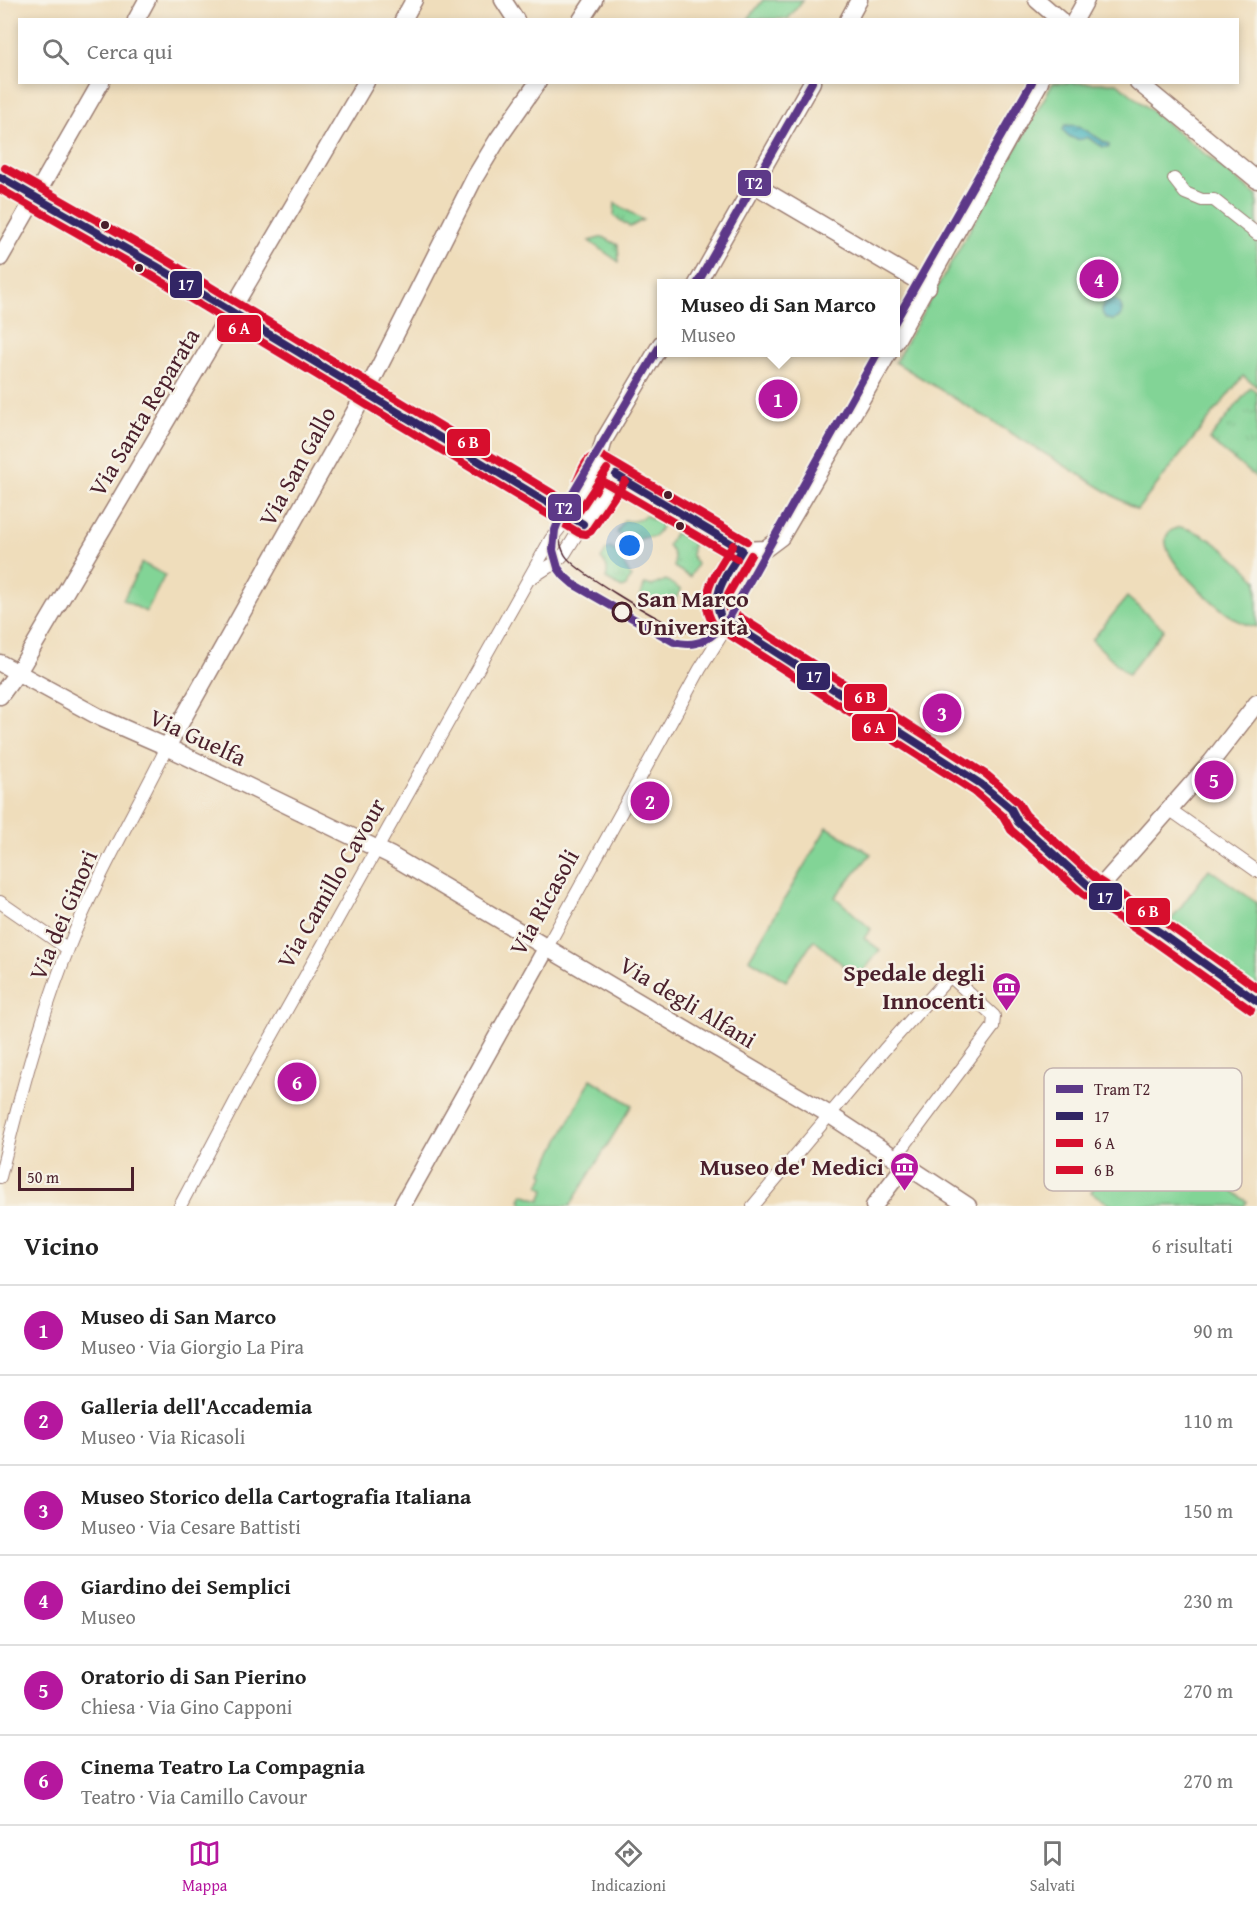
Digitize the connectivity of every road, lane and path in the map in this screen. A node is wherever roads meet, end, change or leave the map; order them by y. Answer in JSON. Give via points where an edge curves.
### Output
{"nodes":[{"id":1,"x":147,"y":0,"type":"edge"},
{"id":2,"x":414,"y":0,"type":"edge"},
{"id":3,"x":503,"y":0,"type":"edge"},
{"id":4,"x":594,"y":0,"type":"edge"},
{"id":5,"x":859,"y":0,"type":"edge"},
{"id":6,"x":1036,"y":0,"type":"edge"},
{"id":7,"x":1086,"y":0,"type":"edge"},
{"id":8,"x":137,"y":18,"type":"edge"},
{"id":9,"x":404,"y":18,"type":"edge"},
{"id":10,"x":515,"y":18,"type":"edge"},
{"id":11,"x":582,"y":18,"type":"edge"},
{"id":12,"x":849,"y":18,"type":"edge"},
{"id":13,"x":1058,"y":18,"type":"edge"},
{"id":14,"x":1076,"y":18,"type":"edge"},
{"id":15,"x":100,"y":84,"type":"edge"},
{"id":16,"x":365,"y":84,"type":"edge"},
{"id":17,"x":537,"y":84,"type":"edge"},
{"id":18,"x":811,"y":84,"type":"edge"},
{"id":19,"x":1039,"y":84,"type":"edge"},
{"id":20,"x":1140,"y":84,"type":"edge"},
{"id":21,"x":0,"y":177,"type":"edge"},
{"id":22,"x":1174,"y":179,"type":"dead end"},
{"id":23,"x":1257,"y":180,"type":"edge"},
{"id":24,"x":753,"y":184,"type":"junction"},
{"id":25,"x":35,"y":198,"type":"junction"},
{"id":26,"x":1257,"y":234,"type":"edge"},
{"id":27,"x":0,"y":258,"type":"edge"},
{"id":28,"x":700,"y":279,"type":"edge"},
{"id":29,"x":928,"y":287,"type":"junction"},
{"id":30,"x":230,"y":311,"type":"junction"},
{"id":31,"x":900,"y":334,"type":"edge"},
{"id":32,"x":657,"y":351,"type":"edge"},
{"id":33,"x":886,"y":357,"type":"edge"},
{"id":34,"x":366,"y":392,"type":"junction"},
{"id":35,"x":597,"y":465,"type":"junction"},
{"id":36,"x":616,"y":475,"type":"junction"},
{"id":37,"x":570,"y":515,"type":"junction"},
{"id":38,"x":742,"y":550,"type":"junction"},
{"id":39,"x":526,"y":584,"type":"junction"},
{"id":40,"x":731,"y":624,"type":"junction"},
{"id":41,"x":0,"y":663,"type":"edge"},
{"id":42,"x":18,"y":672,"type":"junction"},
{"id":43,"x":0,"y":696,"type":"edge"},
{"id":44,"x":1257,"y":704,"type":"edge"},
{"id":45,"x":167,"y":747,"type":"junction"},
{"id":46,"x":1169,"y":809,"type":"junction"},
{"id":47,"x":378,"y":849,"type":"junction"},
{"id":48,"x":1257,"y":871,"type":"edge"},
{"id":49,"x":0,"y":902,"type":"edge"},
{"id":50,"x":1161,"y":933,"type":"tunnel mouth"},
{"id":51,"x":547,"y":947,"type":"junction"},
{"id":52,"x":68,"y":949,"type":"junction"},
{"id":53,"x":1257,"y":1001,"type":"edge"},
{"id":54,"x":830,"y":1114,"type":"junction"},
{"id":55,"x":900,"y":1162,"type":"junction"},
{"id":56,"x":0,"y":1177,"type":"edge"},
{"id":57,"x":180,"y":1206,"type":"edge"},
{"id":58,"x":402,"y":1206,"type":"edge"},
{"id":59,"x":753,"y":1206,"type":"edge"},
{"id":60,"x":874,"y":1206,"type":"edge"},
{"id":61,"x":969,"y":1206,"type":"edge"}],
"edges":[{"from":1,"to":8,"type":"street"},
{"from":2,"to":9,"type":"street"},
{"from":3,"to":10,"type":"street"},
{"from":4,"to":11,"type":"street"},
{"from":5,"to":12,"type":"street"},
{"from":6,"to":13,"type":"street"},
{"from":7,"to":14,"type":"street"},
{"from":15,"to":25,"type":"street"},
{"from":16,"to":30,"type":"street","name":"Via Santa Reparata"},
{"from":17,"to":34,"type":"street","name":"Via San Gallo","via":[[475,177]]},
{"from":18,"to":24,"type":"street"},
{"from":19,"to":29,"type":"street"},
{"from":20,"to":23,"type":"street"},
{"from":21,"to":25,"type":"street"},
{"from":22,"to":26,"type":"street","via":[[1185,193],[1214,200]]},
{"from":24,"to":28,"type":"street"},
{"from":24,"to":29,"type":"street"},
{"from":25,"to":27,"type":"street"},
{"from":25,"to":30,"type":"street"},
{"from":29,"to":31,"type":"street"},
{"from":30,"to":34,"type":"street"},
{"from":30,"to":42,"type":"street","name":"Via Santa Reparata"},
{"from":32,"to":35,"type":"street","via":[[602,445]]},
{"from":33,"to":38,"type":"street","via":[[781,537],[765,549]]},
{"from":34,"to":37,"type":"street"},
{"from":34,"to":45,"type":"street","name":"Via San Gallo"},
{"from":35,"to":36,"type":"street"},
{"from":35,"to":37,"type":"street"},
{"from":36,"to":37,"type":"street"},
{"from":36,"to":38,"type":"street"},
{"from":37,"to":39,"type":"street","name":"Via Camillo Cavour","via":[[551,539]]},
{"from":37,"to":39,"type":"street","via":[[564,553]]},
{"from":38,"to":40,"type":"street","via":[[716,598],[718,613]]},
{"from":39,"to":47,"type":"street","name":"Via Camillo Cavour"},
{"from":40,"to":46,"type":"street","via":[[981,784],[1011,809],[1018,822],[1101,894]]},
{"from":40,"to":51,"type":"street","name":"Via Ricasoli","via":[[700,669]]},
{"from":41,"to":42,"type":"street","name":"Via Guelfa"},
{"from":42,"to":43,"type":"street","name":"Via Santa Reparata"},
{"from":42,"to":45,"type":"street","name":"Via Guelfa","via":[[132,733]]},
{"from":44,"to":46,"type":"street"},
{"from":45,"to":47,"type":"street","name":"Via Guelfa"},
{"from":45,"to":52,"type":"street","name":"Via dei Ginori"},
{"from":46,"to":48,"type":"street"},
{"from":47,"to":51,"type":"street","name":"Via degli Alfani"},
{"from":47,"to":57,"type":"street","name":"Via Camillo Cavour"},
{"from":49,"to":52,"type":"street"},
{"from":50,"to":53,"type":"street"},
{"from":51,"to":54,"type":"street","name":"Via degli Alfani"},
{"from":51,"to":58,"type":"street","name":"Via Ricasoli"},
{"from":52,"to":56,"type":"street","name":"Via dei Ginori","via":[[23,1089]]},
{"from":54,"to":55,"type":"street","name":"Via degli Alfani"},
{"from":54,"to":55,"type":"street","via":[[950,976],[994,1016],[993,1027]]},
{"from":54,"to":59,"type":"street"},
{"from":55,"to":60,"type":"street"},
{"from":55,"to":61,"type":"street","name":"Via degli Alfani"}]}
